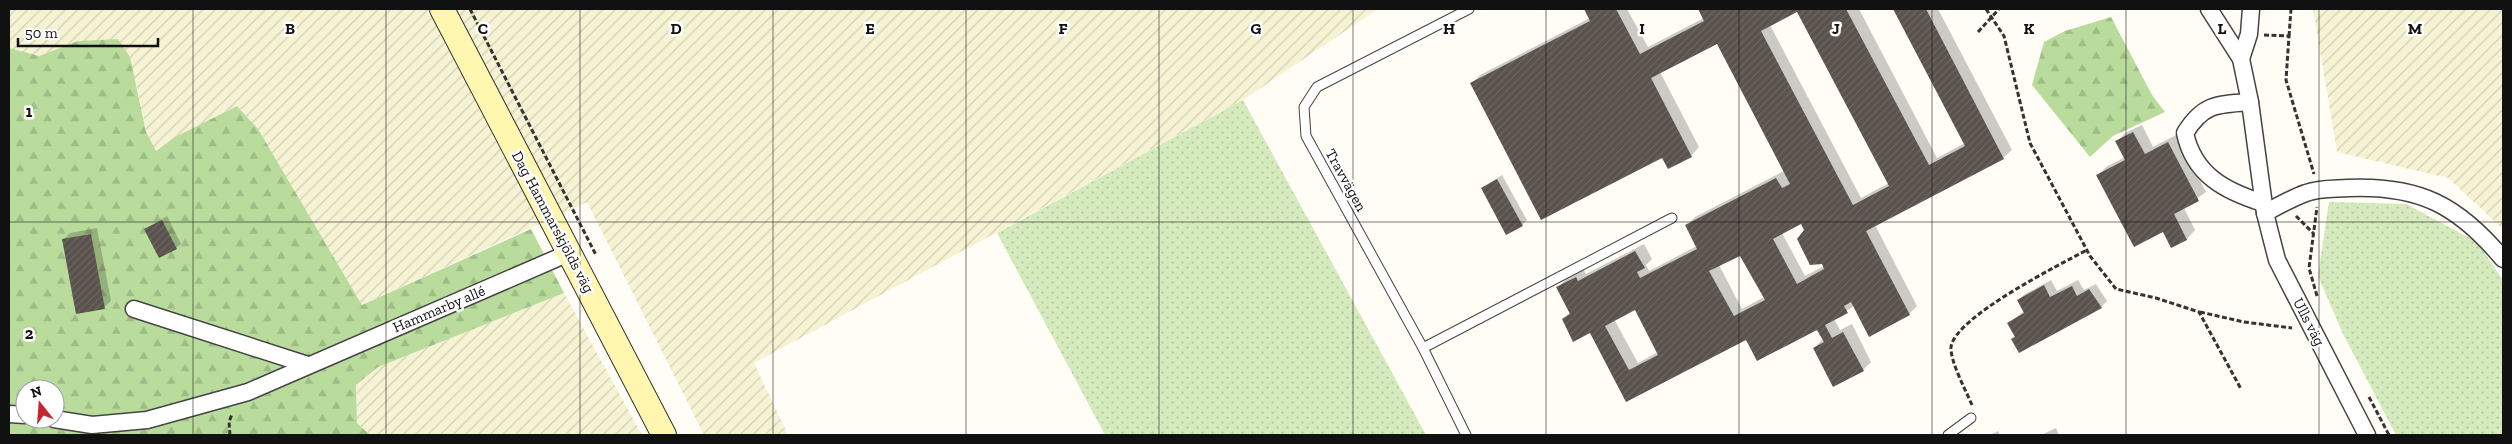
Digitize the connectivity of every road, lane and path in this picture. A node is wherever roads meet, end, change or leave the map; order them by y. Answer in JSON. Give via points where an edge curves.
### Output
{"nodes":[{"id":1,"x":442,"y":9,"type":"edge"},
{"id":2,"x":470,"y":9,"type":"edge"},
{"id":3,"x":1469,"y":9,"type":"edge"},
{"id":4,"x":1986,"y":9,"type":"edge"},
{"id":5,"x":1999,"y":9,"type":"edge"},
{"id":6,"x":2209,"y":9,"type":"edge"},
{"id":7,"x":2251,"y":9,"type":"edge"},
{"id":8,"x":2291,"y":9,"type":"edge"},
{"id":9,"x":1991,"y":16,"type":"junction"},
{"id":10,"x":1978,"y":32,"type":"dead end"},
{"id":11,"x":2249,"y":34,"type":"junction"},
{"id":12,"x":2289,"y":36,"type":"junction"},
{"id":13,"x":2241,"y":59,"type":"junction"},
{"id":14,"x":2250,"y":102,"type":"junction"},
{"id":15,"x":2319,"y":190,"type":"junction"},
{"id":16,"x":2264,"y":208,"type":"junction"},
{"id":17,"x":1672,"y":218,"type":"dead end"},
{"id":18,"x":2087,"y":250,"type":"junction"},
{"id":19,"x":569,"y":253,"type":"junction"},
{"id":20,"x":2503,"y":259,"type":"edge"},
{"id":21,"x":598,"y":260,"type":"dead end"},
{"id":22,"x":2321,"y":304,"type":"dead end"},
{"id":23,"x":134,"y":309,"type":"dead end"},
{"id":24,"x":2199,"y":312,"type":"junction"},
{"id":25,"x":2312,"y":329,"type":"junction"},
{"id":26,"x":1423,"y":348,"type":"junction"},
{"id":27,"x":308,"y":365,"type":"junction"},
{"id":28,"x":2241,"y":390,"type":"dead end"},
{"id":29,"x":2366,"y":392,"type":"dead end"},
{"id":30,"x":1971,"y":418,"type":"joint"},
{"id":31,"x":65,"y":421,"type":"edge"},
{"id":32,"x":664,"y":435,"type":"edge"},
{"id":33,"x":1466,"y":435,"type":"edge"},
{"id":34,"x":1948,"y":435,"type":"edge"},
{"id":35,"x":2368,"y":435,"type":"edge"},
{"id":36,"x":2389,"y":435,"type":"edge"}],
"edges":[{"from":1,"to":19,"type":"main road","name":"Dag Hammarskjölds väg"},
{"from":2,"to":21,"type":"path"},
{"from":3,"to":26,"type":"lane","name":"Travvägen","via":[[1317,87],[1304,107],[1306,136]]},
{"from":4,"to":9,"type":"path"},
{"from":5,"to":9,"type":"path"},
{"from":6,"to":13,"type":"street","name":"Ulls väg"},
{"from":7,"to":11,"type":"street"},
{"from":8,"to":12,"type":"path"},
{"from":9,"to":10,"type":"path"},
{"from":9,"to":18,"type":"path","via":[[2004,36],[2030,143]]},
{"from":11,"to":12,"type":"path"},
{"from":11,"to":13,"type":"street"},
{"from":12,"to":15,"type":"path","via":[[2286,80]]},
{"from":13,"to":14,"type":"street","name":"Ulls väg"},
{"from":14,"to":16,"type":"street","name":"Ulls väg"},
{"from":14,"to":16,"type":"street","via":[[2216,104],[2198,115],[2185,133],[2196,164],[2209,176]]},
{"from":15,"to":16,"type":"street"},
{"from":15,"to":20,"type":"street","via":[[2374,187],[2413,193],[2448,207],[2480,231]]},
{"from":15,"to":22,"type":"path","via":[[2309,268]]},
{"from":16,"to":25,"type":"street","name":"Ulls väg","via":[[2277,260]]},
{"from":17,"to":26,"type":"lane"},
{"from":18,"to":24,"type":"path","via":[[2116,289]]},
{"from":18,"to":30,"type":"path","via":[[2001,298],[1964,325],[1954,337],[1951,352],[1972,404]]},
{"from":19,"to":27,"type":"street","name":"Hammarby allé"},
{"from":19,"to":32,"type":"main road","name":"Dag Hammarskjölds väg"},
{"from":23,"to":27,"type":"street"},
{"from":24,"to":25,"type":"path","via":[[2244,322]]},
{"from":24,"to":28,"type":"path"},
{"from":25,"to":35,"type":"street","name":"Ulls väg"},
{"from":26,"to":33,"type":"lane","name":"Travvägen"},
{"from":27,"to":31,"type":"street","name":"Hammarby allé","via":[[248,392],[147,420],[92,425]]},
{"from":29,"to":36,"type":"path"},
{"from":30,"to":34,"type":"lane"}]}
